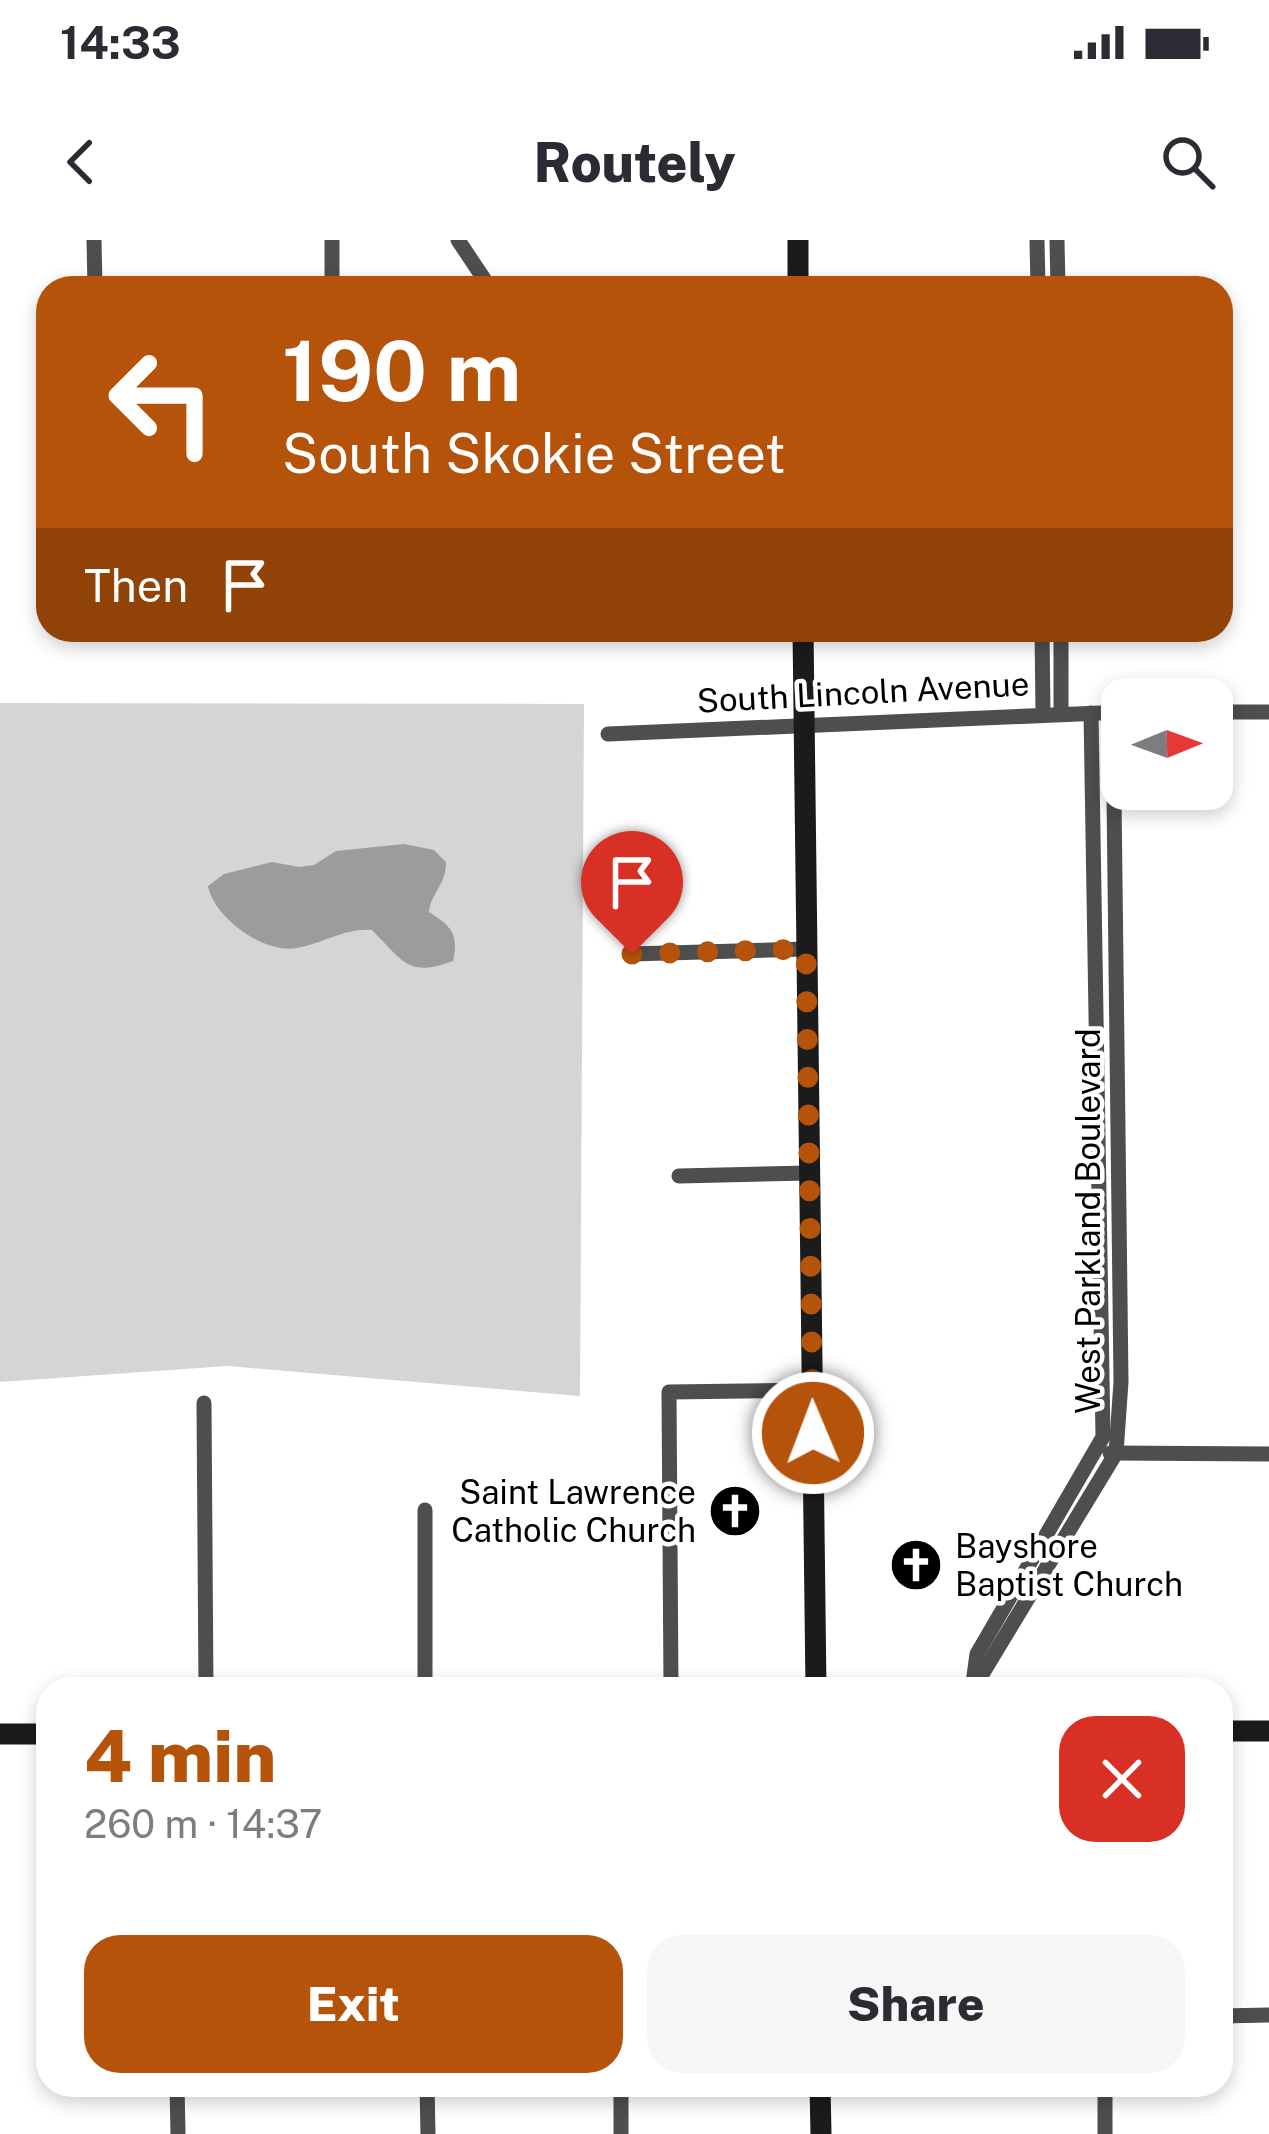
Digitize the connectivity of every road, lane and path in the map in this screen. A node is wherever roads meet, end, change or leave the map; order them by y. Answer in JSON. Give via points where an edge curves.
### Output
{"nodes":[{"id":1,"x":94,"y":240,"type":"edge"},
{"id":2,"x":332,"y":240,"type":"edge"},
{"id":3,"x":458,"y":240,"type":"edge"},
{"id":4,"x":798,"y":240,"type":"edge"},
{"id":5,"x":1037,"y":240,"type":"edge"},
{"id":6,"x":1058,"y":240,"type":"edge"},
{"id":7,"x":95,"y":276,"type":"edge"},
{"id":8,"x":332,"y":276,"type":"edge"},
{"id":9,"x":482,"y":276,"type":"edge"},
{"id":10,"x":799,"y":276,"type":"edge"},
{"id":11,"x":1038,"y":276,"type":"edge"},
{"id":12,"x":1058,"y":276,"type":"edge"},
{"id":13,"x":803,"y":642,"type":"edge"},
{"id":14,"x":1042,"y":642,"type":"edge"},
{"id":15,"x":1061,"y":642,"type":"edge"},
{"id":16,"x":1043,"y":712,"type":"junction"},
{"id":17,"x":1061,"y":712,"type":"junction"},
{"id":18,"x":1233,"y":712,"type":"edge"},
{"id":19,"x":1269,"y":712,"type":"edge"},
{"id":20,"x":1091,"y":713,"type":"junction"},
{"id":21,"x":1101,"y":713,"type":"edge"},
{"id":22,"x":804,"y":727,"type":"junction"},
{"id":23,"x":608,"y":734,"type":"dead end"},
{"id":24,"x":1118,"y":810,"type":"edge"},
{"id":25,"x":806,"y":949,"type":"junction"},
{"id":26,"x":632,"y":954,"type":"dead end"},
{"id":27,"x":809,"y":1173,"type":"junction"},
{"id":28,"x":679,"y":1176,"type":"dead end"},
{"id":29,"x":812,"y":1390,"type":"junction"},
{"id":30,"x":204,"y":1402,"type":"dead end"},
{"id":31,"x":1096,"y":1453,"type":"junction"},
{"id":32,"x":1116,"y":1453,"type":"junction"},
{"id":33,"x":1269,"y":1454,"type":"edge"},
{"id":34,"x":425,"y":1510,"type":"dead end"},
{"id":35,"x":206,"y":1677,"type":"edge"},
{"id":36,"x":425,"y":1677,"type":"edge"},
{"id":37,"x":671,"y":1677,"type":"edge"},
{"id":38,"x":816,"y":1677,"type":"edge"},
{"id":39,"x":974,"y":1677,"type":"edge"},
{"id":40,"x":979,"y":1677,"type":"edge"},
{"id":41,"x":1233,"y":1731,"type":"edge"},
{"id":42,"x":1269,"y":1731,"type":"edge"},
{"id":43,"x":0,"y":1735,"type":"edge"},
{"id":44,"x":36,"y":1735,"type":"edge"},
{"id":45,"x":1269,"y":2015,"type":"edge"},
{"id":46,"x":1233,"y":2016,"type":"edge"},
{"id":47,"x":177,"y":2097,"type":"edge"},
{"id":48,"x":427,"y":2097,"type":"edge"},
{"id":49,"x":621,"y":2097,"type":"edge"},
{"id":50,"x":820,"y":2097,"type":"edge"},
{"id":51,"x":1106,"y":2097,"type":"edge"},
{"id":52,"x":178,"y":2134,"type":"edge"},
{"id":53,"x":428,"y":2134,"type":"edge"},
{"id":54,"x":621,"y":2134,"type":"edge"},
{"id":55,"x":821,"y":2134,"type":"edge"},
{"id":56,"x":1106,"y":2134,"type":"edge"}],
"edges":[{"from":1,"to":7,"type":"street"},
{"from":2,"to":8,"type":"street"},
{"from":3,"to":9,"type":"street"},
{"from":4,"to":10,"type":"street"},
{"from":5,"to":11,"type":"street"},
{"from":6,"to":12,"type":"street"},
{"from":13,"to":22,"type":"street"},
{"from":14,"to":16,"type":"street"},
{"from":15,"to":17,"type":"street"},
{"from":16,"to":17,"type":"street","name":"South Lincoln Avenue"},
{"from":16,"to":22,"type":"street","name":"South Lincoln Avenue"},
{"from":17,"to":20,"type":"street","name":"South Lincoln Avenue"},
{"from":18,"to":19,"type":"street"},
{"from":20,"to":21,"type":"street","name":"South Lincoln Avenue"},
{"from":20,"to":31,"type":"street","name":"West Parkland Boulevard","via":[[1103,1339],[1103,1437]]},
{"from":22,"to":23,"type":"street","name":"South Lincoln Avenue"},
{"from":22,"to":25,"type":"street"},
{"from":24,"to":32,"type":"street","name":"West Parkland Boulevard"},
{"from":25,"to":26,"type":"street"},
{"from":25,"to":27,"type":"street"},
{"from":27,"to":28,"type":"street"},
{"from":27,"to":29,"type":"street"},
{"from":29,"to":37,"type":"street","via":[[669,1392]]},
{"from":29,"to":38,"type":"street"},
{"from":30,"to":35,"type":"street"},
{"from":31,"to":32,"type":"street"},
{"from":31,"to":39,"type":"street","name":"West Parkland Boulevard","via":[[977,1654]]},
{"from":32,"to":33,"type":"street"},
{"from":32,"to":40,"type":"street","name":"West Parkland Boulevard"},
{"from":34,"to":36,"type":"street"},
{"from":41,"to":42,"type":"street"},
{"from":43,"to":44,"type":"street"},
{"from":45,"to":46,"type":"street"},
{"from":47,"to":52,"type":"street"},
{"from":48,"to":53,"type":"street"},
{"from":49,"to":54,"type":"street"},
{"from":50,"to":55,"type":"street"},
{"from":51,"to":56,"type":"street"}]}
